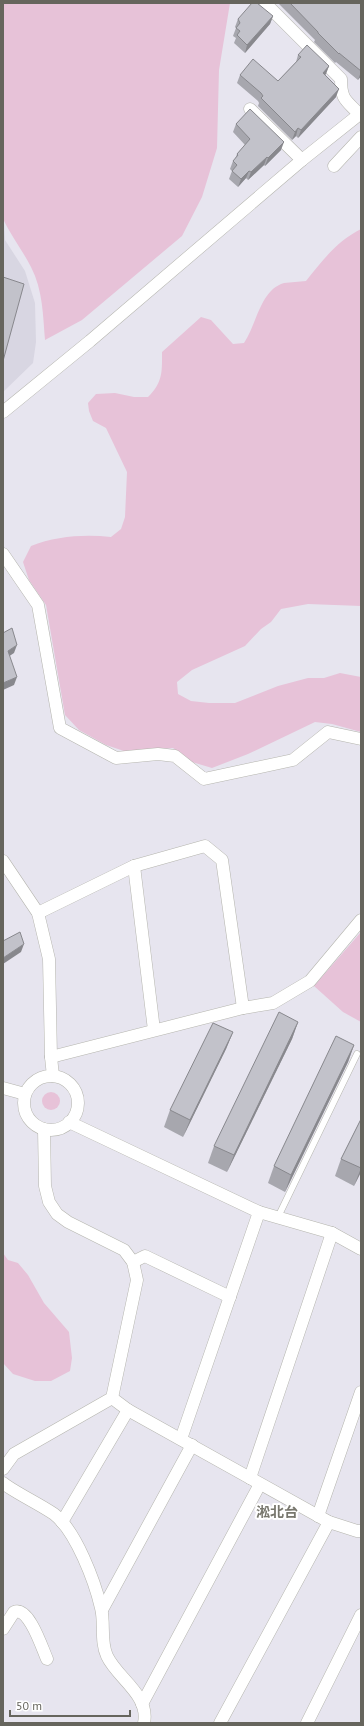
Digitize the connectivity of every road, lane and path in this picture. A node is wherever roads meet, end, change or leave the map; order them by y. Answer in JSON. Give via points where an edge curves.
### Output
{"nodes":[{"id":1,"x":265,"y":3,"type":"edge"},
{"id":2,"x":250,"y":109,"type":"edge"},
{"id":3,"x":360,"y":113,"type":"edge"},
{"id":4,"x":361,"y":138,"type":"edge"},
{"id":5,"x":302,"y":160,"type":"junction"},
{"id":6,"x":334,"y":166,"type":"dead end"},
{"id":7,"x":3,"y":412,"type":"edge"},
{"id":8,"x":3,"y":554,"type":"edge"},
{"id":9,"x":361,"y":739,"type":"edge"},
{"id":10,"x":3,"y":861,"type":"edge"},
{"id":11,"x":134,"y":866,"type":"junction"},
{"id":12,"x":38,"y":913,"type":"junction"},
{"id":13,"x":361,"y":920,"type":"edge"},
{"id":14,"x":243,"y":1008,"type":"junction"},
{"id":15,"x":154,"y":1030,"type":"junction"},
{"id":16,"x":357,"y":1054,"type":"dead end"},
{"id":17,"x":51,"y":1057,"type":"junction"},
{"id":18,"x":53,"y":1076,"type":"junction"},
{"id":19,"x":3,"y":1088,"type":"edge"},
{"id":20,"x":25,"y":1094,"type":"junction"},
{"id":21,"x":69,"y":1122,"type":"junction"},
{"id":22,"x":44,"y":1129,"type":"junction"},
{"id":23,"x":259,"y":1212,"type":"junction"},
{"id":24,"x":278,"y":1217,"type":"junction"},
{"id":25,"x":332,"y":1233,"type":"junction"},
{"id":26,"x":361,"y":1249,"type":"edge"},
{"id":27,"x":133,"y":1262,"type":"junction"},
{"id":28,"x":230,"y":1297,"type":"junction"},
{"id":29,"x":361,"y":1392,"type":"edge"},
{"id":30,"x":112,"y":1398,"type":"junction"},
{"id":31,"x":128,"y":1410,"type":"junction"},
{"id":32,"x":186,"y":1442,"type":"junction"},
{"id":33,"x":3,"y":1469,"type":"edge"},
{"id":34,"x":255,"y":1481,"type":"junction"},
{"id":35,"x":3,"y":1483,"type":"edge"},
{"id":36,"x":318,"y":1516,"type":"junction"},
{"id":37,"x":62,"y":1522,"type":"junction"},
{"id":38,"x":329,"y":1522,"type":"junction"},
{"id":39,"x":361,"y":1531,"type":"edge"},
{"id":40,"x":102,"y":1610,"type":"junction"},
{"id":41,"x":360,"y":1619,"type":"edge"},
{"id":42,"x":3,"y":1629,"type":"edge"},
{"id":43,"x":47,"y":1659,"type":"dead end"},
{"id":44,"x":142,"y":1704,"type":"junction"},
{"id":45,"x":144,"y":1723,"type":"edge"},
{"id":46,"x":220,"y":1723,"type":"edge"},
{"id":47,"x":307,"y":1723,"type":"edge"}],
"edges":[{"from":1,"to":3,"type":"street","via":[[341,79],[343,97]]},
{"from":2,"to":5,"type":"street"},
{"from":3,"to":5,"type":"street"},
{"from":4,"to":6,"type":"street"},
{"from":5,"to":7,"type":"street"},
{"from":8,"to":9,"type":"street","via":[[38,605],[60,728],[116,758],[158,754],[175,756],[204,779],[293,760],[328,732]]},
{"from":10,"to":12,"type":"street"},
{"from":11,"to":12,"type":"street"},
{"from":11,"to":14,"type":"street","via":[[204,846],[222,860]]},
{"from":11,"to":15,"type":"street"},
{"from":12,"to":17,"type":"street","via":[[49,958]]},
{"from":13,"to":14,"type":"street","via":[[310,981],[273,1003]]},
{"from":14,"to":15,"type":"street"},
{"from":15,"to":17,"type":"street"},
{"from":16,"to":24,"type":"lane"},
{"from":17,"to":18,"type":"street"},
{"from":18,"to":20,"type":"street","via":[[36,1080]]},
{"from":18,"to":21,"type":"street","via":[[69,1083],[78,1098],[78,1107]]},
{"from":19,"to":20,"type":"street"},
{"from":20,"to":22,"type":"street","via":[[25,1108],[30,1120]]},
{"from":21,"to":22,"type":"street","via":[[62,1128]]},
{"from":21,"to":23,"type":"street"},
{"from":22,"to":27,"type":"street","via":[[46,1186],[49,1202],[57,1214],[124,1250]]},
{"from":23,"to":24,"type":"street"},
{"from":23,"to":28,"type":"street"},
{"from":24,"to":25,"type":"street"},
{"from":25,"to":26,"type":"street"},
{"from":25,"to":34,"type":"street"},
{"from":27,"to":28,"type":"street","via":[[145,1256]]},
{"from":27,"to":30,"type":"street","via":[[137,1280]]},
{"from":28,"to":32,"type":"street"},
{"from":29,"to":36,"type":"street"},
{"from":30,"to":31,"type":"street"},
{"from":30,"to":33,"type":"street","via":[[14,1454]]},
{"from":31,"to":32,"type":"street"},
{"from":31,"to":37,"type":"street"},
{"from":32,"to":34,"type":"street"},
{"from":32,"to":40,"type":"street"},
{"from":34,"to":36,"type":"street"},
{"from":34,"to":44,"type":"street"},
{"from":35,"to":37,"type":"street"},
{"from":36,"to":38,"type":"street"},
{"from":37,"to":40,"type":"street","via":[[81,1552]]},
{"from":38,"to":39,"type":"street"},
{"from":38,"to":46,"type":"street"},
{"from":40,"to":44,"type":"street","via":[[106,1655]]},
{"from":41,"to":47,"type":"street"},
{"from":42,"to":43,"type":"street","via":[[14,1612],[22,1612],[30,1621]]},
{"from":44,"to":45,"type":"street"}]}
